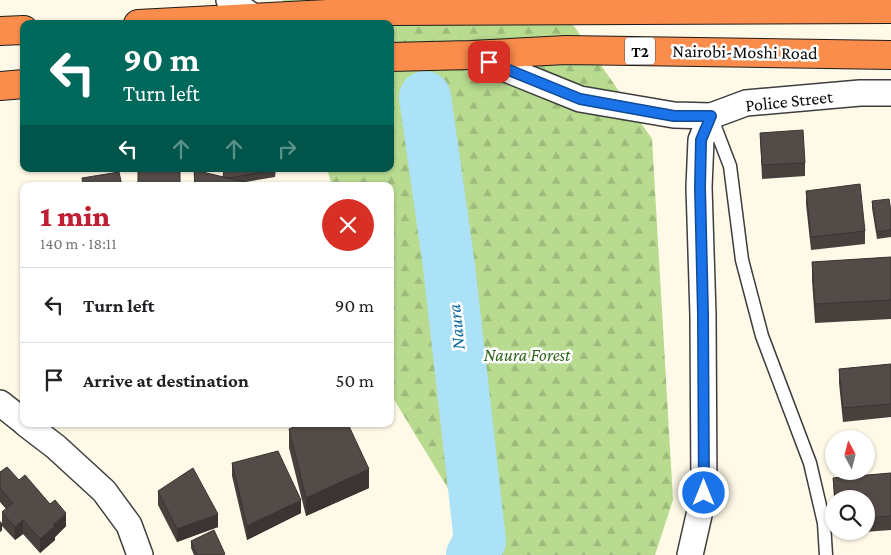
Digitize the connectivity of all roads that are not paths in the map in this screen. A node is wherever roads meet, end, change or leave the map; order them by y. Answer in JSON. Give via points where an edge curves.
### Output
{"nodes":[{"id":1,"x":229,"y":0,"type":"edge"},
{"id":2,"x":537,"y":5,"type":"edge"},
{"id":3,"x":891,"y":9,"type":"edge"},
{"id":4,"x":255,"y":18,"type":"junction"},
{"id":5,"x":216,"y":20,"type":"edge"},
{"id":6,"x":20,"y":30,"type":"edge"},
{"id":7,"x":0,"y":31,"type":"edge"},
{"id":8,"x":891,"y":54,"type":"edge"},
{"id":9,"x":471,"y":55,"type":"junction"},
{"id":10,"x":394,"y":57,"type":"edge"},
{"id":11,"x":20,"y":84,"type":"edge"},
{"id":12,"x":0,"y":86,"type":"edge"},
{"id":13,"x":891,"y":93,"type":"edge"},
{"id":14,"x":711,"y":116,"type":"junction"},
{"id":15,"x":0,"y":403,"type":"edge"},
{"id":16,"x":20,"y":419,"type":"edge"},
{"id":17,"x":30,"y":427,"type":"edge"},
{"id":18,"x":140,"y":555,"type":"edge"},
{"id":19,"x":690,"y":555,"type":"edge"},
{"id":20,"x":826,"y":555,"type":"edge"}],
"edges":[{"from":1,"to":4,"type":"street"},
{"from":2,"to":3,"type":"highway"},
{"from":2,"to":4,"type":"highway"},
{"from":4,"to":5,"type":"highway"},
{"from":6,"to":7,"type":"highway"},
{"from":8,"to":9,"type":"highway","name":"Nairobi-Moshi Road","number":"T2","via":[[566,50]]},
{"from":9,"to":10,"type":"highway","name":"Nairobi-Moshi Road","number":"T2"},
{"from":9,"to":14,"type":"street","via":[[580,99],[674,116]]},
{"from":11,"to":12,"type":"highway"},
{"from":13,"to":14,"type":"street","name":"Police Street","via":[[746,103]]},
{"from":14,"to":19,"type":"street","via":[[701,140],[700,187],[704,493]]},
{"from":14,"to":20,"type":"lane","via":[[730,166],[742,260],[762,336],[810,463],[824,523]]},
{"from":15,"to":16,"type":"street"},
{"from":17,"to":18,"type":"street","via":[[104,491],[129,525]]}]}
